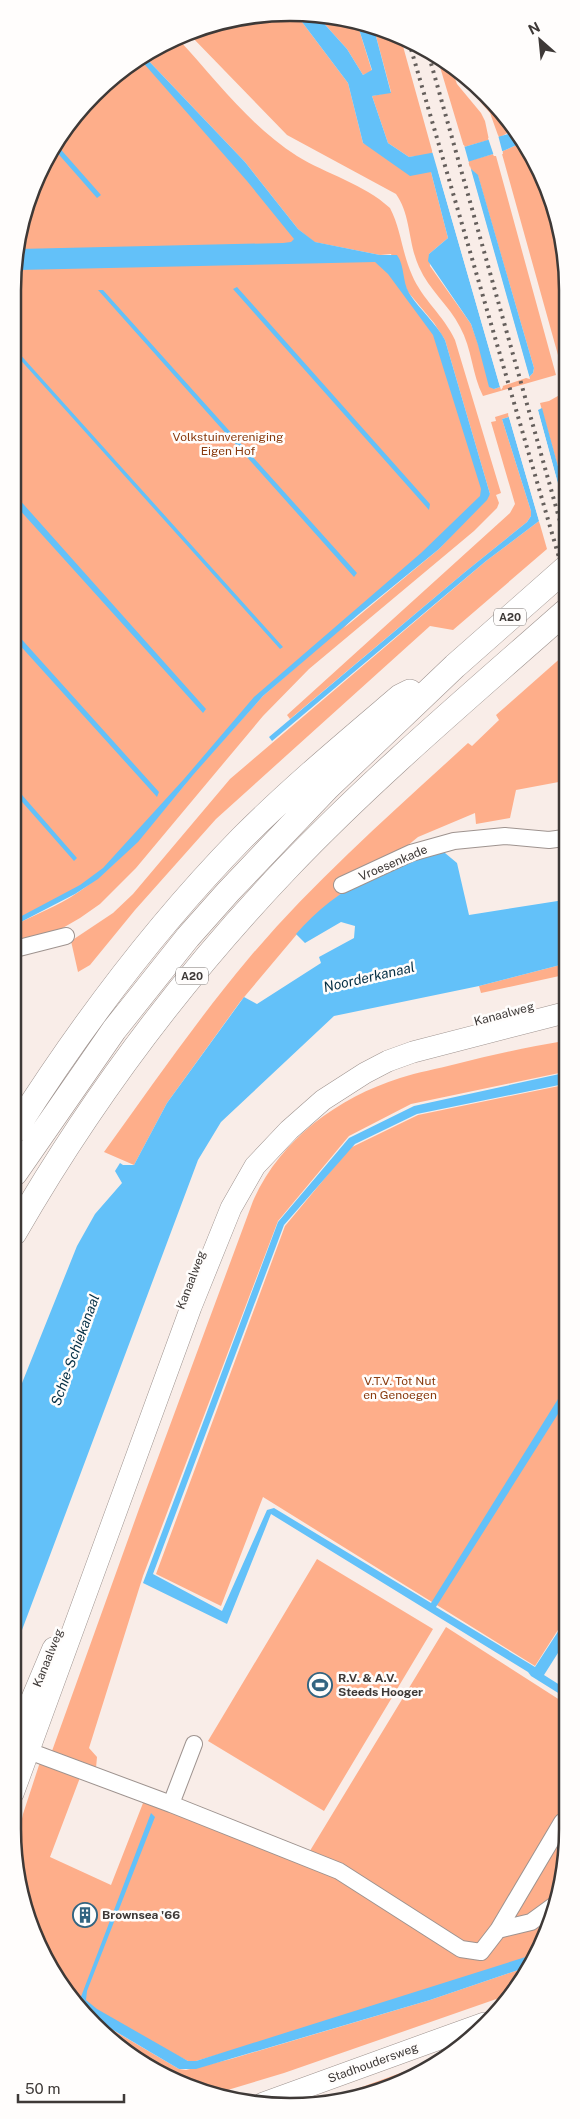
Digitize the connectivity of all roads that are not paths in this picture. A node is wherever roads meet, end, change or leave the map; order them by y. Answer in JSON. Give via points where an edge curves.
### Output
{"nodes":[{"id":1,"x":559,"y":574,"type":"edge"},
{"id":2,"x":559,"y":617,"type":"edge"},
{"id":3,"x":456,"y":666,"type":"junction"},
{"id":4,"x":559,"y":839,"type":"edge"},
{"id":5,"x":342,"y":885,"type":"dead end"},
{"id":6,"x":66,"y":936,"type":"dead end"},
{"id":7,"x":21,"y":947,"type":"edge"},
{"id":8,"x":559,"y":999,"type":"edge"},
{"id":9,"x":559,"y":1014,"type":"edge"},
{"id":10,"x":21,"y":1121,"type":"edge"},
{"id":11,"x":21,"y":1164,"type":"edge"},
{"id":12,"x":21,"y":1221,"type":"edge"},
{"id":13,"x":21,"y":1738,"type":"edge"},
{"id":14,"x":21,"y":1738,"type":"edge"},
{"id":15,"x":194,"y":1744,"type":"dead end"},
{"id":16,"x":21,"y":1747,"type":"edge"},
{"id":17,"x":172,"y":1804,"type":"junction"},
{"id":18,"x":559,"y":1827,"type":"edge"},
{"id":19,"x":545,"y":1912,"type":"edge"},
{"id":20,"x":498,"y":1930,"type":"junction"},
{"id":21,"x":470,"y":2028,"type":"edge"},
{"id":22,"x":454,"y":2042,"type":"edge"},
{"id":23,"x":397,"y":2055,"type":"junction"},
{"id":24,"x":280,"y":2097,"type":"edge"}],
"edges":[{"from":1,"to":3,"type":"highway","number":"A20"},
{"from":2,"to":12,"type":"highway","number":"A20","via":[[346,809],[239,920],[152,1025],[107,1087]]},
{"from":3,"to":10,"type":"highway","number":"A20","via":[[400,697],[322,763],[242,839],[165,924],[107,996]]},
{"from":3,"to":11,"type":"highway","number":"A20","via":[[328,788],[188,936],[114,1030]]},
{"from":4,"to":5,"type":"street","name":"Vroesenkade","via":[[505,836],[454,841],[411,853]]},
{"from":6,"to":7,"type":"street"},
{"from":8,"to":13,"type":"main road","name":"Kanaalweg","via":[[411,1040],[358,1064],[314,1092],[280,1122],[248,1161],[222,1204],[203,1248]]},
{"from":9,"to":14,"type":"main road","name":"Kanaalweg","via":[[414,1052],[380,1065],[323,1100],[255,1166],[231,1208]]},
{"from":15,"to":17,"type":"street"},
{"from":16,"to":17,"type":"street"},
{"from":17,"to":20,"type":"street","via":[[338,1871],[461,1949],[481,1952]]},
{"from":18,"to":20,"type":"street"},
{"from":19,"to":20,"type":"street","via":[[531,1922]]},
{"from":21,"to":23,"type":"main road","name":"Stadhoudersweg"},
{"from":22,"to":23,"type":"main road"},
{"from":23,"to":24,"type":"main road","name":"Stadhoudersweg"}]}
